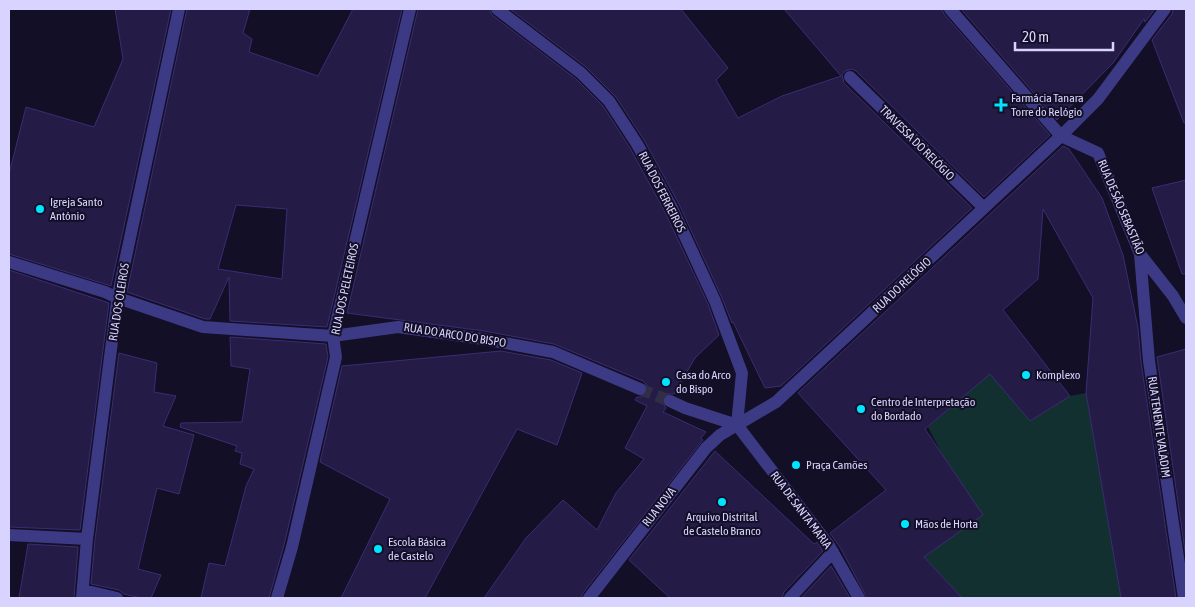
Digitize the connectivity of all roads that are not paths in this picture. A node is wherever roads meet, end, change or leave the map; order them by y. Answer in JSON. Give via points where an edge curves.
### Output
{"nodes":[{"id":1,"x":179,"y":9,"type":"edge"},
{"id":2,"x":410,"y":9,"type":"edge"},
{"id":3,"x":496,"y":9,"type":"edge"},
{"id":4,"x":950,"y":9,"type":"edge"},
{"id":5,"x":1165,"y":9,"type":"edge"},
{"id":6,"x":850,"y":77,"type":"dead end"},
{"id":7,"x":1061,"y":136,"type":"junction"},
{"id":8,"x":984,"y":208,"type":"junction"},
{"id":9,"x":1140,"y":254,"type":"junction"},
{"id":10,"x":9,"y":262,"type":"edge"},
{"id":11,"x":118,"y":298,"type":"junction"},
{"id":12,"x":1186,"y":318,"type":"edge"},
{"id":13,"x":333,"y":336,"type":"junction"},
{"id":14,"x":640,"y":389,"type":"tunnel mouth"},
{"id":15,"x":670,"y":401,"type":"tunnel mouth"},
{"id":16,"x":737,"y":425,"type":"junction"},
{"id":17,"x":9,"y":535,"type":"edge"},
{"id":18,"x":87,"y":539,"type":"junction"},
{"id":19,"x":833,"y":552,"type":"junction"},
{"id":20,"x":82,"y":594,"type":"edge"},
{"id":21,"x":117,"y":598,"type":"edge"},
{"id":22,"x":278,"y":598,"type":"edge"},
{"id":23,"x":589,"y":598,"type":"edge"},
{"id":24,"x":790,"y":598,"type":"edge"},
{"id":25,"x":859,"y":598,"type":"edge"},
{"id":26,"x":1184,"y":598,"type":"edge"}],
"edges":[{"from":1,"to":11,"type":"street","name":"RUA DOS OLEIROS"},
{"from":2,"to":13,"type":"street","name":"RUA DOS PELETEIROS"},
{"from":3,"to":16,"type":"street","name":"RUA DOS FERREIROS","via":[[581,73],[609,101],[637,144],[672,208],[715,300],[742,373]]},
{"from":4,"to":7,"type":"street","name":"RUA DE SÃO SEBASTIÃO"},
{"from":5,"to":7,"type":"street","via":[[1098,99]]},
{"from":6,"to":8,"type":"street","name":"TRAVESSA DO RELÓGIO"},
{"from":7,"to":8,"type":"street","name":"RUA DO RELÓGIO"},
{"from":7,"to":9,"type":"street","name":"RUA DE SÃO SEBASTIÃO","via":[[1098,153]]},
{"from":8,"to":16,"type":"street","name":"RUA DO RELÓGIO","via":[[776,402]]},
{"from":9,"to":12,"type":"street","name":"RUA DE SÃO SEBASTIÃO"},
{"from":9,"to":26,"type":"street","name":"RUA TENENTE VALADIM","via":[[1150,361]]},
{"from":10,"to":11,"type":"street","name":"RUA DO ARCO DO BISPO"},
{"from":11,"to":13,"type":"street","name":"RUA DO ARCO DO BISPO","via":[[204,327]]},
{"from":11,"to":18,"type":"street","name":"RUA DOS OLEIROS"},
{"from":13,"to":14,"type":"street","name":"RUA DO ARCO DO BISPO","via":[[398,327],[483,339],[553,352]]},
{"from":13,"to":22,"type":"street","name":"RUA DOS PELETEIROS","via":[[336,357]]},
{"from":15,"to":16,"type":"street"},
{"from":16,"to":19,"type":"street","name":"RUA DE SANTA MARIA"},
{"from":16,"to":23,"type":"street","name":"RUA NOVA","via":[[706,448]]},
{"from":17,"to":18,"type":"street"},
{"from":18,"to":20,"type":"street","name":"RUA DOS OLEIROS"},
{"from":19,"to":24,"type":"street"},
{"from":19,"to":25,"type":"street","name":"RUA DE SANTA MARIA"},
{"from":20,"to":21,"type":"street"}]}
